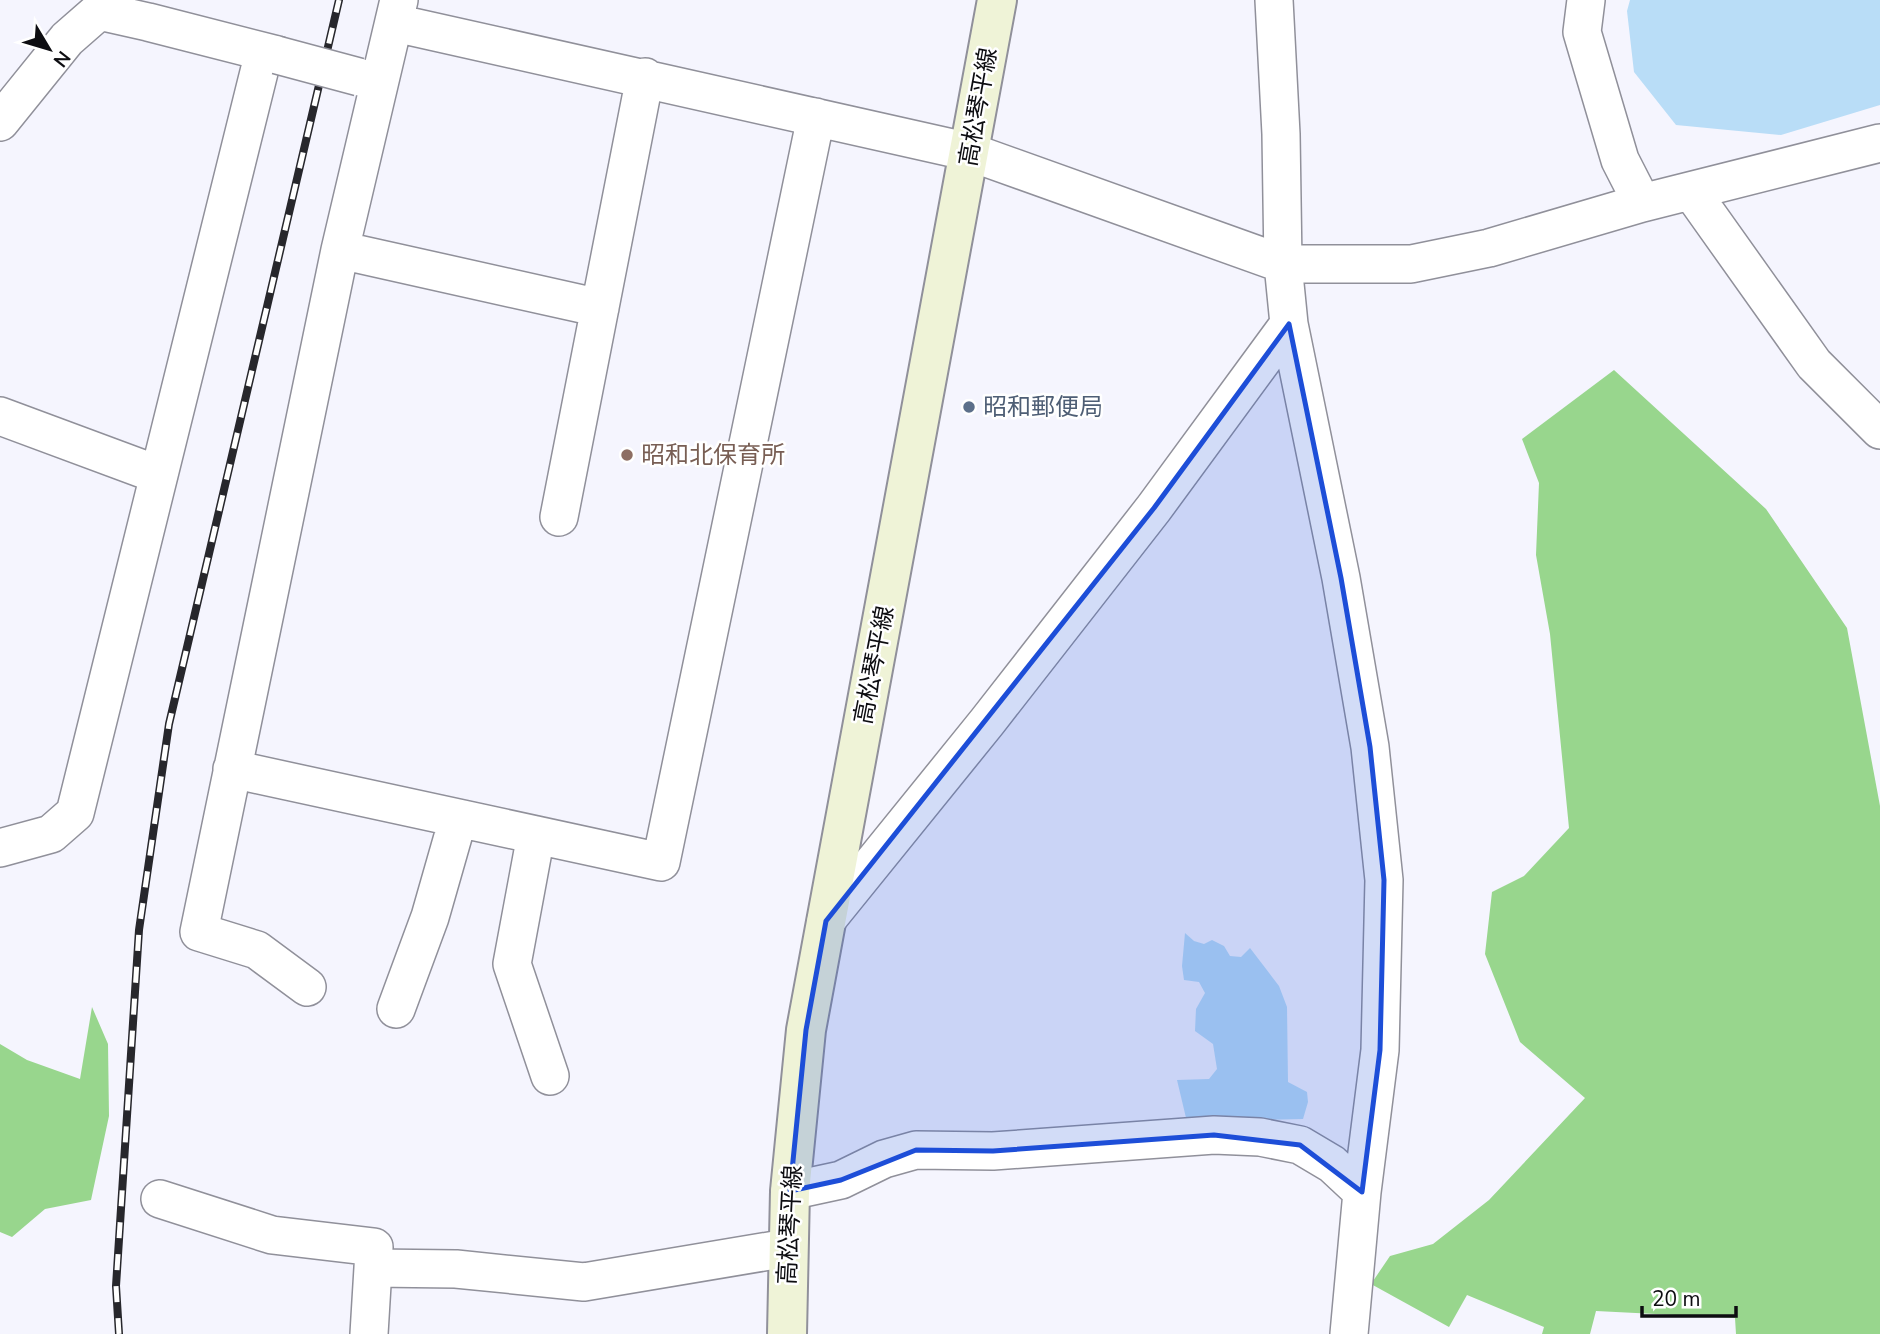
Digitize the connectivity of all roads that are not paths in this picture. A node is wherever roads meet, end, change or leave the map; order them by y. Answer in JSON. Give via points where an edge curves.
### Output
{"nodes":[{"id":1,"x":997,"y":0,"type":"edge"},
{"id":2,"x":1274,"y":0,"type":"edge"},
{"id":3,"x":1586,"y":0,"type":"edge"},
{"id":4,"x":97,"y":6,"type":"edge"},
{"id":5,"x":397,"y":11,"type":"edge"},
{"id":6,"x":270,"y":53,"type":"junction"},
{"id":7,"x":645,"y":77,"type":"junction"},
{"id":8,"x":370,"y":80,"type":"junction"},
{"id":9,"x":816,"y":117,"type":"junction"},
{"id":10,"x":0,"y":122,"type":"edge"},
{"id":11,"x":1880,"y":142,"type":"edge"},
{"id":12,"x":970,"y":152,"type":"junction"},
{"id":13,"x":1690,"y":191,"type":"junction"},
{"id":14,"x":1642,"y":203,"type":"junction"},
{"id":15,"x":340,"y":250,"type":"junction"},
{"id":16,"x":1283,"y":264,"type":"junction"},
{"id":17,"x":600,"y":308,"type":"junction"},
{"id":18,"x":1289,"y":324,"type":"junction"},
{"id":19,"x":0,"y":415,"type":"edge"},
{"id":20,"x":1880,"y":430,"type":"edge"},
{"id":21,"x":159,"y":475,"type":"junction"},
{"id":22,"x":559,"y":517,"type":"dead end"},
{"id":23,"x":232,"y":769,"type":"junction"},
{"id":24,"x":458,"y":819,"type":"junction"},
{"id":25,"x":536,"y":835,"type":"junction"},
{"id":26,"x":0,"y":848,"type":"edge"},
{"id":27,"x":826,"y":921,"type":"junction"},
{"id":28,"x":307,"y":987,"type":"dead end"},
{"id":29,"x":396,"y":1009,"type":"dead end"},
{"id":30,"x":550,"y":1076,"type":"dead end"},
{"id":31,"x":790,"y":1191,"type":"junction"},
{"id":32,"x":1362,"y":1192,"type":"junction"},
{"id":33,"x":160,"y":1199,"type":"dead end"},
{"id":34,"x":787,"y":1248,"type":"junction"},
{"id":35,"x":373,"y":1268,"type":"junction"},
{"id":36,"x":369,"y":1334,"type":"edge"},
{"id":37,"x":787,"y":1334,"type":"edge"},
{"id":38,"x":1349,"y":1334,"type":"edge"}],
"edges":[{"from":1,"to":12,"type":"main road","name":"高松琴平線"},
{"from":2,"to":16,"type":"street"},
{"from":3,"to":14,"type":"street","via":[[1582,32],[1620,160]]},
{"from":4,"to":6,"type":"street"},
{"from":4,"to":10,"type":"street"},
{"from":5,"to":7,"type":"street"},
{"from":5,"to":8,"type":"street"},
{"from":6,"to":8,"type":"street","bridge":true},
{"from":6,"to":21,"type":"street"},
{"from":7,"to":9,"type":"street"},
{"from":7,"to":17,"type":"street"},
{"from":8,"to":15,"type":"street"},
{"from":9,"to":12,"type":"street"},
{"from":9,"to":25,"type":"street","via":[[661,862]]},
{"from":11,"to":13,"type":"street"},
{"from":12,"to":16,"type":"street"},
{"from":12,"to":27,"type":"main road","name":"高松琴平線"},
{"from":13,"to":14,"type":"street"},
{"from":13,"to":20,"type":"street","via":[[1814,364]]},
{"from":14,"to":16,"type":"street","via":[[1489,248],[1410,264]]},
{"from":15,"to":17,"type":"street"},
{"from":15,"to":23,"type":"street"},
{"from":16,"to":18,"type":"street"},
{"from":17,"to":22,"type":"street"},
{"from":18,"to":27,"type":"street","via":[[1154,508]]},
{"from":18,"to":32,"type":"street","via":[[1370,747],[1384,880],[1380,1049]]},
{"from":19,"to":21,"type":"street"},
{"from":21,"to":26,"type":"street","via":[[75,813],[51,834]]},
{"from":23,"to":24,"type":"street"},
{"from":23,"to":28,"type":"street","via":[[199,932],[257,950]]},
{"from":24,"to":25,"type":"street"},
{"from":24,"to":29,"type":"street","via":[[430,917]]},
{"from":25,"to":30,"type":"street","via":[[512,964]]},
{"from":27,"to":31,"type":"main road","name":"高松琴平線","via":[[806,1030]]},
{"from":31,"to":32,"type":"street","via":[[841,1180],[884,1159],[916,1150],[993,1152],[1214,1135],[1300,1145],[1332,1164]]},
{"from":31,"to":34,"type":"main road","name":"高松琴平線"},
{"from":32,"to":38,"type":"street"},
{"from":33,"to":35,"type":"street","via":[[272,1235],[374,1247]]},
{"from":34,"to":35,"type":"street","via":[[584,1282],[456,1269]]},
{"from":34,"to":37,"type":"main road","name":"高松琴平線"},
{"from":35,"to":36,"type":"street"}]}
